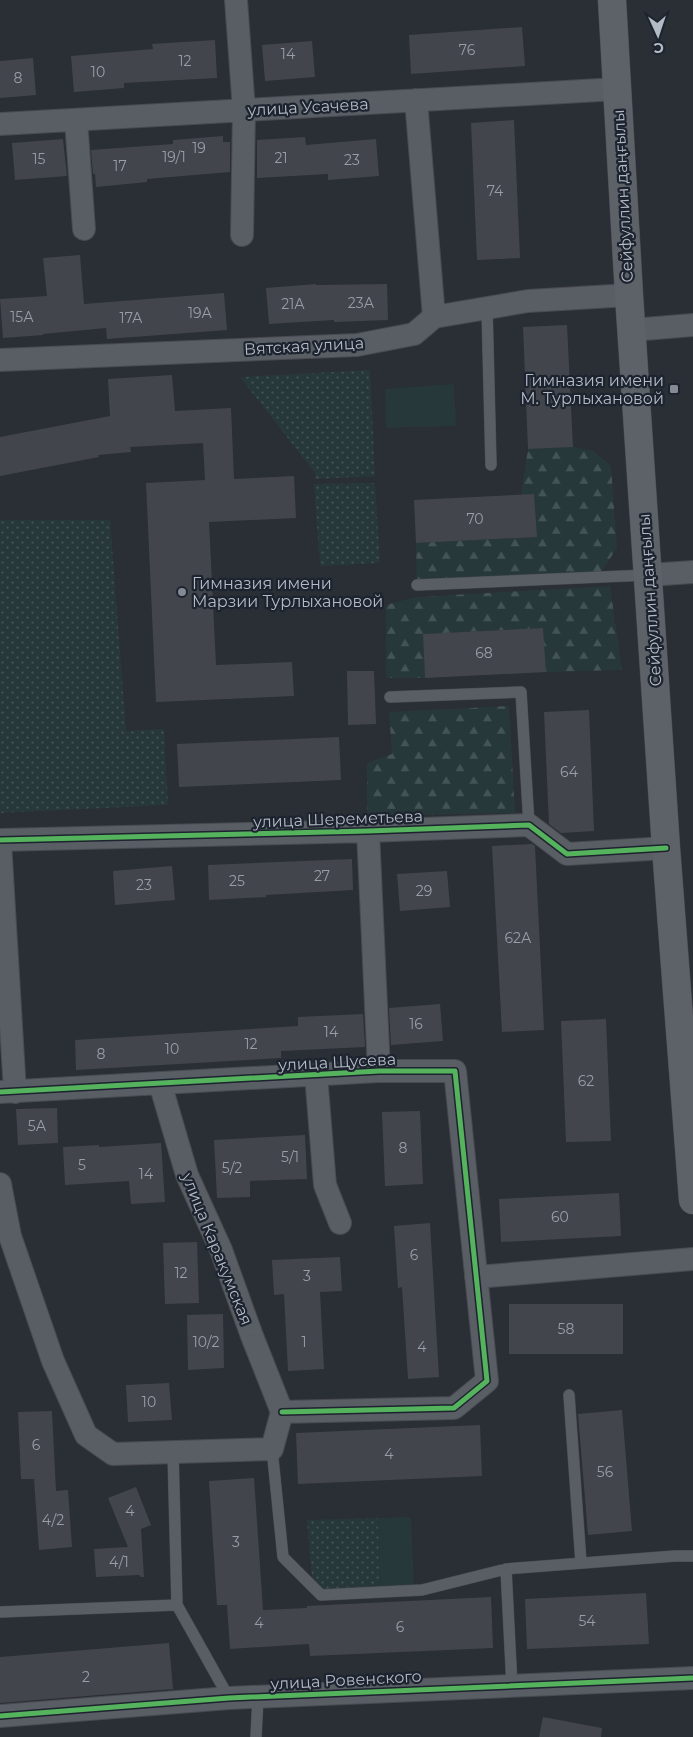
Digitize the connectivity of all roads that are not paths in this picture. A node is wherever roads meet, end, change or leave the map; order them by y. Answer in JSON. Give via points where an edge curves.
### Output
{"nodes":[{"id":1,"x":236,"y":0,"type":"edge"},
{"id":2,"x":612,"y":0,"type":"edge"},
{"id":3,"x":617,"y":89,"type":"junction"},
{"id":4,"x":416,"y":100,"type":"junction"},
{"id":5,"x":244,"y":110,"type":"junction"},
{"id":6,"x":76,"y":120,"type":"junction"},
{"id":7,"x":0,"y":124,"type":"edge"},
{"id":8,"x":84,"y":229,"type":"dead end"},
{"id":9,"x":242,"y":235,"type":"dead end"},
{"id":10,"x":629,"y":295,"type":"junction"},
{"id":11,"x":487,"y":308,"type":"junction"},
{"id":12,"x":434,"y":317,"type":"junction"},
{"id":13,"x":693,"y":326,"type":"edge"},
{"id":14,"x":632,"y":330,"type":"junction"},
{"id":15,"x":0,"y":360,"type":"edge"},
{"id":16,"x":491,"y":465,"type":"dead end"},
{"id":17,"x":693,"y":572,"type":"edge"},
{"id":18,"x":649,"y":575,"type":"junction"},
{"id":19,"x":417,"y":585,"type":"dead end"},
{"id":20,"x":390,"y":697,"type":"dead end"},
{"id":21,"x":529,"y":825,"type":"junction"},
{"id":22,"x":368,"y":831,"type":"junction"},
{"id":23,"x":0,"y":841,"type":"edge"},
{"id":24,"x":666,"y":848,"type":"junction"},
{"id":25,"x":379,"y":1071,"type":"junction"},
{"id":26,"x":316,"y":1075,"type":"junction"},
{"id":27,"x":160,"y":1083,"type":"junction"},
{"id":28,"x":8,"y":1092,"type":"edge"},
{"id":29,"x":0,"y":1184,"type":"edge"},
{"id":30,"x":693,"y":1200,"type":"edge"},
{"id":31,"x":340,"y":1223,"type":"dead end"},
{"id":32,"x":693,"y":1259,"type":"edge"},
{"id":33,"x":476,"y":1277,"type":"junction"},
{"id":34,"x":569,"y":1395,"type":"dead end"},
{"id":35,"x":282,"y":1412,"type":"junction"},
{"id":36,"x":272,"y":1449,"type":"junction"},
{"id":37,"x":173,"y":1452,"type":"junction"},
{"id":38,"x":693,"y":1556,"type":"edge"},
{"id":39,"x":581,"y":1563,"type":"junction"},
{"id":40,"x":506,"y":1569,"type":"junction"},
{"id":41,"x":177,"y":1604,"type":"junction"},
{"id":42,"x":0,"y":1612,"type":"edge"},
{"id":43,"x":693,"y":1678,"type":"edge"},
{"id":44,"x":512,"y":1686,"type":"junction"},
{"id":45,"x":258,"y":1697,"type":"junction"},
{"id":46,"x":229,"y":1698,"type":"junction"},
{"id":47,"x":0,"y":1716,"type":"edge"},
{"id":48,"x":256,"y":1737,"type":"edge"}],
"edges":[{"from":1,"to":5,"type":"street"},
{"from":2,"to":3,"type":"main road","name":"Сейфуллин даңғылы"},
{"from":3,"to":4,"type":"street","name":"улица Усачева"},
{"from":3,"to":10,"type":"main road","name":"Сейфуллин даңғылы"},
{"from":4,"to":5,"type":"street","name":"улица Усачева"},
{"from":4,"to":12,"type":"street"},
{"from":5,"to":6,"type":"street","name":"улица Усачева"},
{"from":5,"to":9,"type":"street"},
{"from":6,"to":7,"type":"street","name":"улица Усачева"},
{"from":6,"to":8,"type":"street"},
{"from":10,"to":11,"type":"street","via":[[528,301]]},
{"from":10,"to":14,"type":"main road","name":"Сейфуллин даңғылы"},
{"from":11,"to":12,"type":"street"},
{"from":11,"to":16,"type":"lane"},
{"from":12,"to":15,"type":"street","name":"Вятская улица","via":[[414,334],[357,345]]},
{"from":13,"to":14,"type":"street"},
{"from":14,"to":18,"type":"main road","name":"Сейфуллин даңғылы"},
{"from":17,"to":18,"type":"street"},
{"from":18,"to":19,"type":"lane"},
{"from":18,"to":24,"type":"main road","name":"Сейфуллин даңғылы"},
{"from":20,"to":21,"type":"lane","via":[[521,692]]},
{"from":21,"to":22,"type":"street","name":"улица Шереметьева"},
{"from":21,"to":24,"type":"street","via":[[567,854]]},
{"from":22,"to":23,"type":"street","name":"улица Шереметьева"},
{"from":22,"to":25,"type":"street"},
{"from":23,"to":28,"type":"street"},
{"from":24,"to":30,"type":"main road","name":"Сейфуллин даңғылы"},
{"from":25,"to":26,"type":"street","name":"улица Щусева"},
{"from":25,"to":33,"type":"street","name":"улица Щусева","via":[[455,1071]]},
{"from":26,"to":27,"type":"street","name":"улица Щусева"},
{"from":26,"to":31,"type":"street","via":[[325,1185]]},
{"from":27,"to":28,"type":"street","name":"улица Щусева"},
{"from":27,"to":35,"type":"street","name":"улица Каракумская","via":[[187,1175],[221,1250]]},
{"from":29,"to":37,"type":"street","via":[[10,1236],[50,1352],[86,1435],[113,1454]]},
{"from":32,"to":33,"type":"street"},
{"from":33,"to":35,"type":"street","name":"улица Щусева","via":[[487,1381],[454,1408]]},
{"from":34,"to":39,"type":"lane"},
{"from":35,"to":36,"type":"street"},
{"from":36,"to":37,"type":"street"},
{"from":36,"to":40,"type":"lane","via":[[283,1557],[321,1595],[422,1590]]},
{"from":37,"to":41,"type":"lane"},
{"from":38,"to":39,"type":"lane"},
{"from":39,"to":40,"type":"lane"},
{"from":40,"to":44,"type":"lane"},
{"from":41,"to":42,"type":"lane"},
{"from":41,"to":46,"type":"lane"},
{"from":43,"to":44,"type":"street","name":"улица Ровенского"},
{"from":44,"to":45,"type":"street","name":"улица Ровенского"},
{"from":45,"to":46,"type":"street","name":"улица Ровенского"},
{"from":45,"to":48,"type":"lane"},
{"from":46,"to":47,"type":"street","name":"улица Ровенского"}]}
